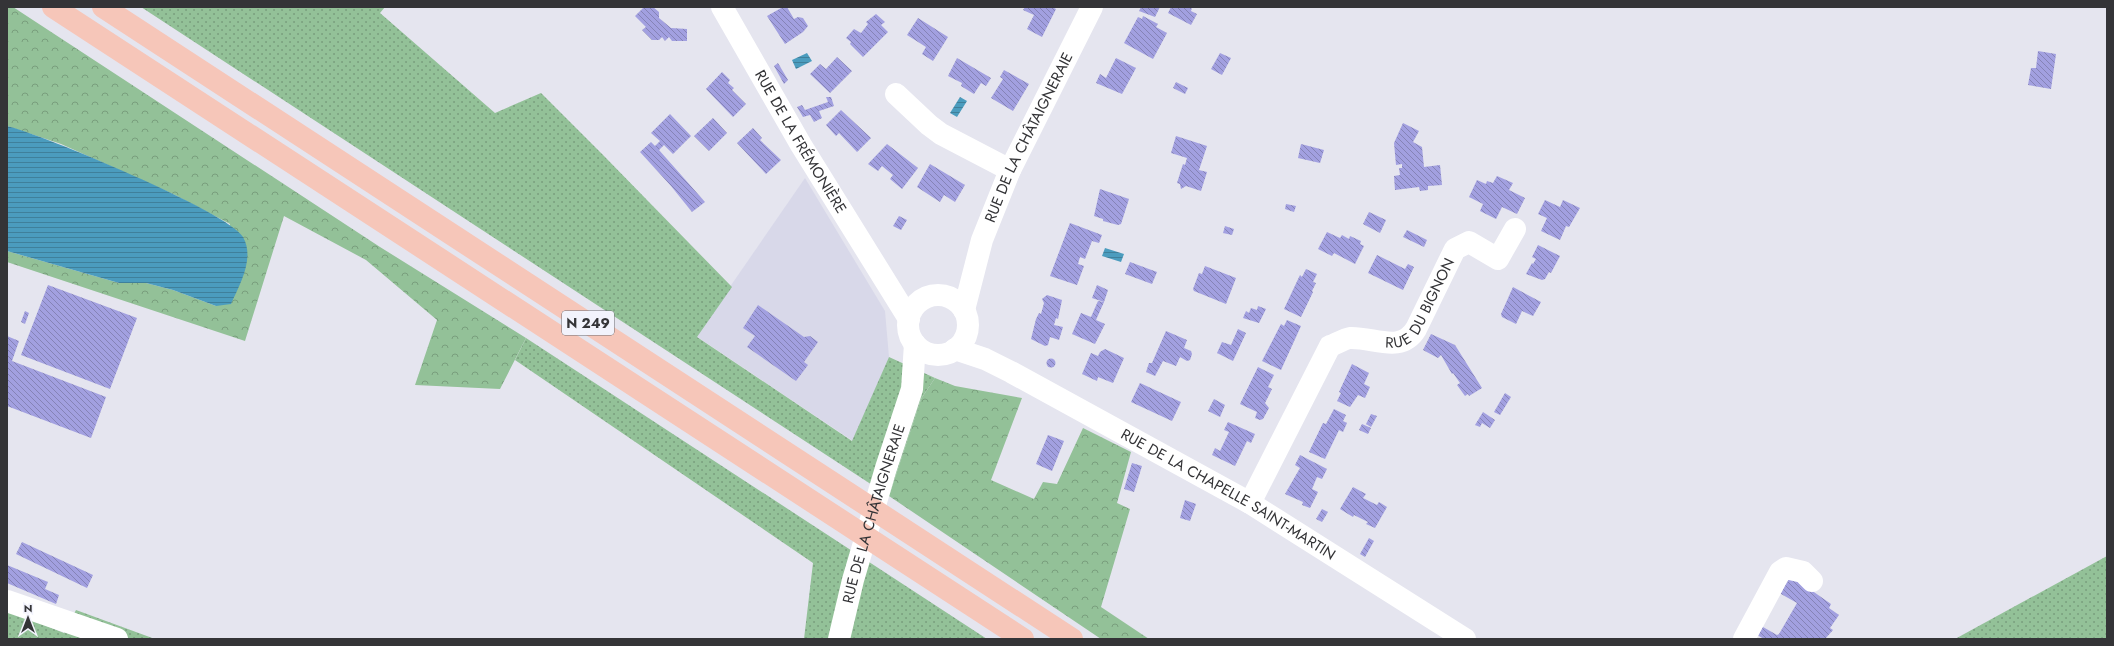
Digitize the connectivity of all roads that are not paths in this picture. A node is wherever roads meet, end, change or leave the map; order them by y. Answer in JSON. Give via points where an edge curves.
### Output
{"nodes":[{"id":1,"x":53,"y":7,"type":"edge"},
{"id":2,"x":103,"y":7,"type":"edge"},
{"id":3,"x":722,"y":7,"type":"edge"},
{"id":4,"x":1092,"y":7,"type":"edge"},
{"id":5,"x":896,"y":94,"type":"dead end"},
{"id":6,"x":1010,"y":170,"type":"junction"},
{"id":7,"x":1515,"y":229,"type":"dead end"},
{"id":8,"x":973,"y":272,"type":"junction"},
{"id":9,"x":883,"y":275,"type":"junction"},
{"id":10,"x":936,"y":297,"type":"junction"},
{"id":11,"x":909,"y":319,"type":"junction"},
{"id":12,"x":966,"y":319,"type":"junction"},
{"id":13,"x":915,"y":344,"type":"junction"},
{"id":14,"x":947,"y":352,"type":"junction"},
{"id":15,"x":985,"y":359,"type":"junction"},
{"id":16,"x":912,"y":389,"type":"junction"},
{"id":17,"x":1250,"y":503,"type":"junction"},
{"id":18,"x":1812,"y":581,"type":"dead end"},
{"id":19,"x":7,"y":601,"type":"edge"},
{"id":20,"x":117,"y":639,"type":"edge"},
{"id":21,"x":839,"y":639,"type":"edge"},
{"id":22,"x":1023,"y":639,"type":"edge"},
{"id":23,"x":1072,"y":639,"type":"edge"},
{"id":24,"x":1465,"y":639,"type":"edge"},
{"id":25,"x":1744,"y":639,"type":"edge"}],
"edges":[{"from":1,"to":22,"type":"highway","number":"N 249"},
{"from":2,"to":23,"type":"highway","number":"N 249"},
{"from":3,"to":9,"type":"street","name":"RUE DE LA FRÉMONIÈRE","via":[[801,145]]},
{"from":4,"to":6,"type":"street","name":"RUE DE LA CHÂTAIGNERAIE"},
{"from":5,"to":6,"type":"street","via":[[929,126]]},
{"from":6,"to":8,"type":"street","name":"RUE DE LA CHÂTAIGNERAIE","via":[[982,240]]},
{"from":7,"to":17,"type":"street","name":"RUE DU BIGNON","via":[[1498,268],[1469,242],[1455,250],[1412,336],[1404,341],[1388,342],[1352,330],[1330,346]]},
{"from":8,"to":10,"type":"street"},
{"from":8,"to":12,"type":"street","name":"RUE DE LA CHÂTAIGNERAIE"},
{"from":9,"to":10,"type":"street","name":"RUE DE LA FRÉMONIÈRE","via":[[910,291]]},
{"from":9,"to":11,"type":"street","name":"RUE DE LA FRÉMONIÈRE"},
{"from":10,"to":11,"type":"street","via":[[918,303]]},
{"from":10,"to":12,"type":"street","via":[[959,304]]},
{"from":11,"to":13,"type":"street","name":"RUE DE LA CHÂTAIGNERAIE","via":[[910,332]]},
{"from":12,"to":14,"type":"street","name":"RUE DE LA CHÂTAIGNERAIE","via":[[966,336]]},
{"from":12,"to":15,"type":"street"},
{"from":13,"to":14,"type":"street","via":[[931,354]]},
{"from":13,"to":16,"type":"street","name":"RUE DE LA CHÂTAIGNERAIE"},
{"from":14,"to":15,"type":"street","name":"RUE DE LA CHAPELLE SAINT-MARTIN"},
{"from":14,"to":16,"type":"street","name":"RUE DE LA CHÂTAIGNERAIE"},
{"from":15,"to":17,"type":"street","name":"RUE DE LA CHAPELLE SAINT-MARTIN"},
{"from":16,"to":21,"type":"street","name":"RUE DE LA CHÂTAIGNERAIE","via":[[853,580]]},
{"from":17,"to":24,"type":"street","name":"RUE DE LA CHAPELLE SAINT-MARTIN"},
{"from":18,"to":25,"type":"street","via":[[1803,572],[1786,568],[1780,572]]},
{"from":19,"to":20,"type":"street"}]}
